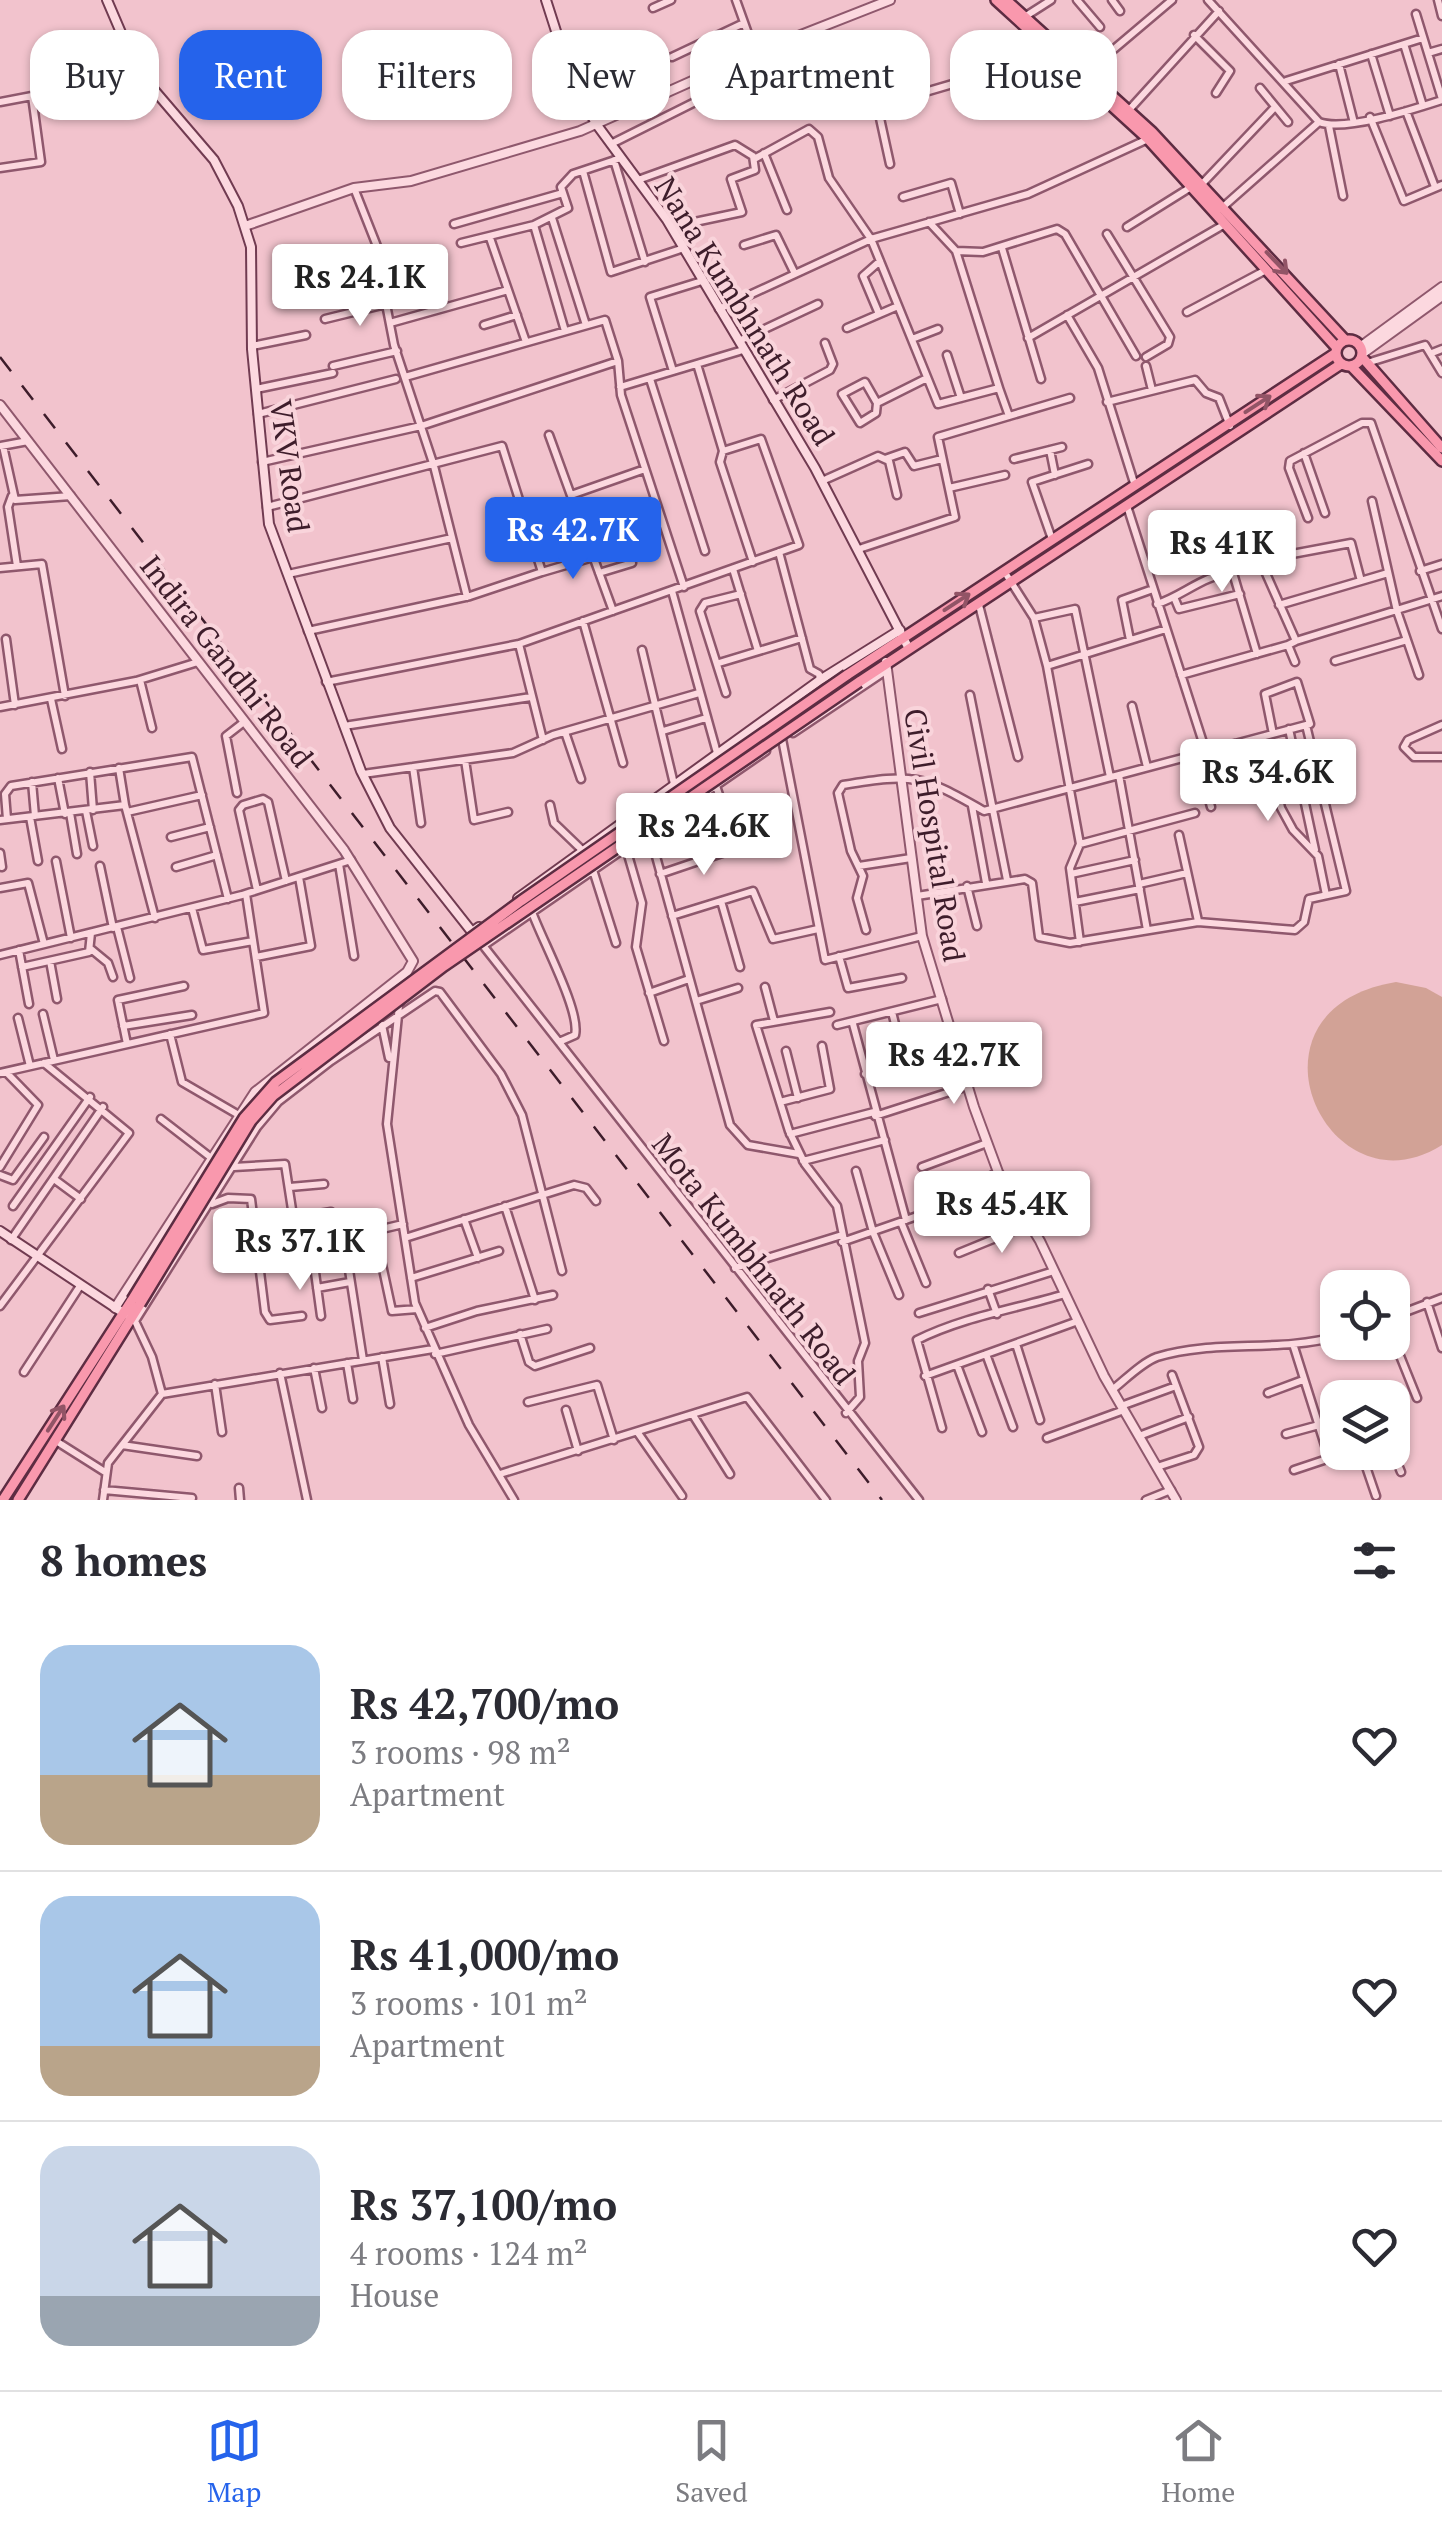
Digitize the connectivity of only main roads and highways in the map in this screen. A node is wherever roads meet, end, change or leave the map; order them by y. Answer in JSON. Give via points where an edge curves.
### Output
{"nodes":[{"id":1,"x":996,"y":0,"type":"edge"},
{"id":2,"x":1006,"y":0,"type":"edge"},
{"id":3,"x":1196,"y":186,"type":"junction"},
{"id":4,"x":1339,"y":347,"type":"junction"},
{"id":5,"x":1363,"y":355,"type":"junction"},
{"id":6,"x":1346,"y":365,"type":"junction"},
{"id":7,"x":1442,"y":448,"type":"edge"},
{"id":8,"x":1442,"y":461,"type":"edge"},
{"id":9,"x":904,"y":638,"type":"junction"},
{"id":10,"x":136,"y":1302,"type":"junction"},
{"id":11,"x":126,"y":1315,"type":"junction"},
{"id":12,"x":3,"y":1500,"type":"edge"},
{"id":13,"x":18,"y":1500,"type":"edge"}],
"edges":[{"from":1,"to":3,"type":"main road"},
{"from":2,"to":3,"type":"main road","via":[[1129,110]]},
{"from":3,"to":4,"type":"main road"},
{"from":3,"to":4,"type":"main road","one_way":true,"via":[[1223,207]]},
{"from":4,"to":5,"type":"main road"},
{"from":4,"to":6,"type":"main road"},
{"from":9,"to":4,"type":"main road","one_way":true},
{"from":5,"to":6,"type":"main road"},
{"from":5,"to":7,"type":"main road"},
{"from":6,"to":8,"type":"main road"},
{"from":6,"to":9,"type":"main road","via":[[979,605]]},
{"from":9,"to":10,"type":"main road","bridge":true,"via":[[887,666],[444,966],[274,1096],[251,1121]]},
{"from":9,"to":10,"type":"main road","bridge":true,"via":[[276,1082],[244,1118]]},
{"from":10,"to":11,"type":"main road"},
{"from":12,"to":11,"type":"main road","one_way":true},
{"from":11,"to":13,"type":"main road"}]}
